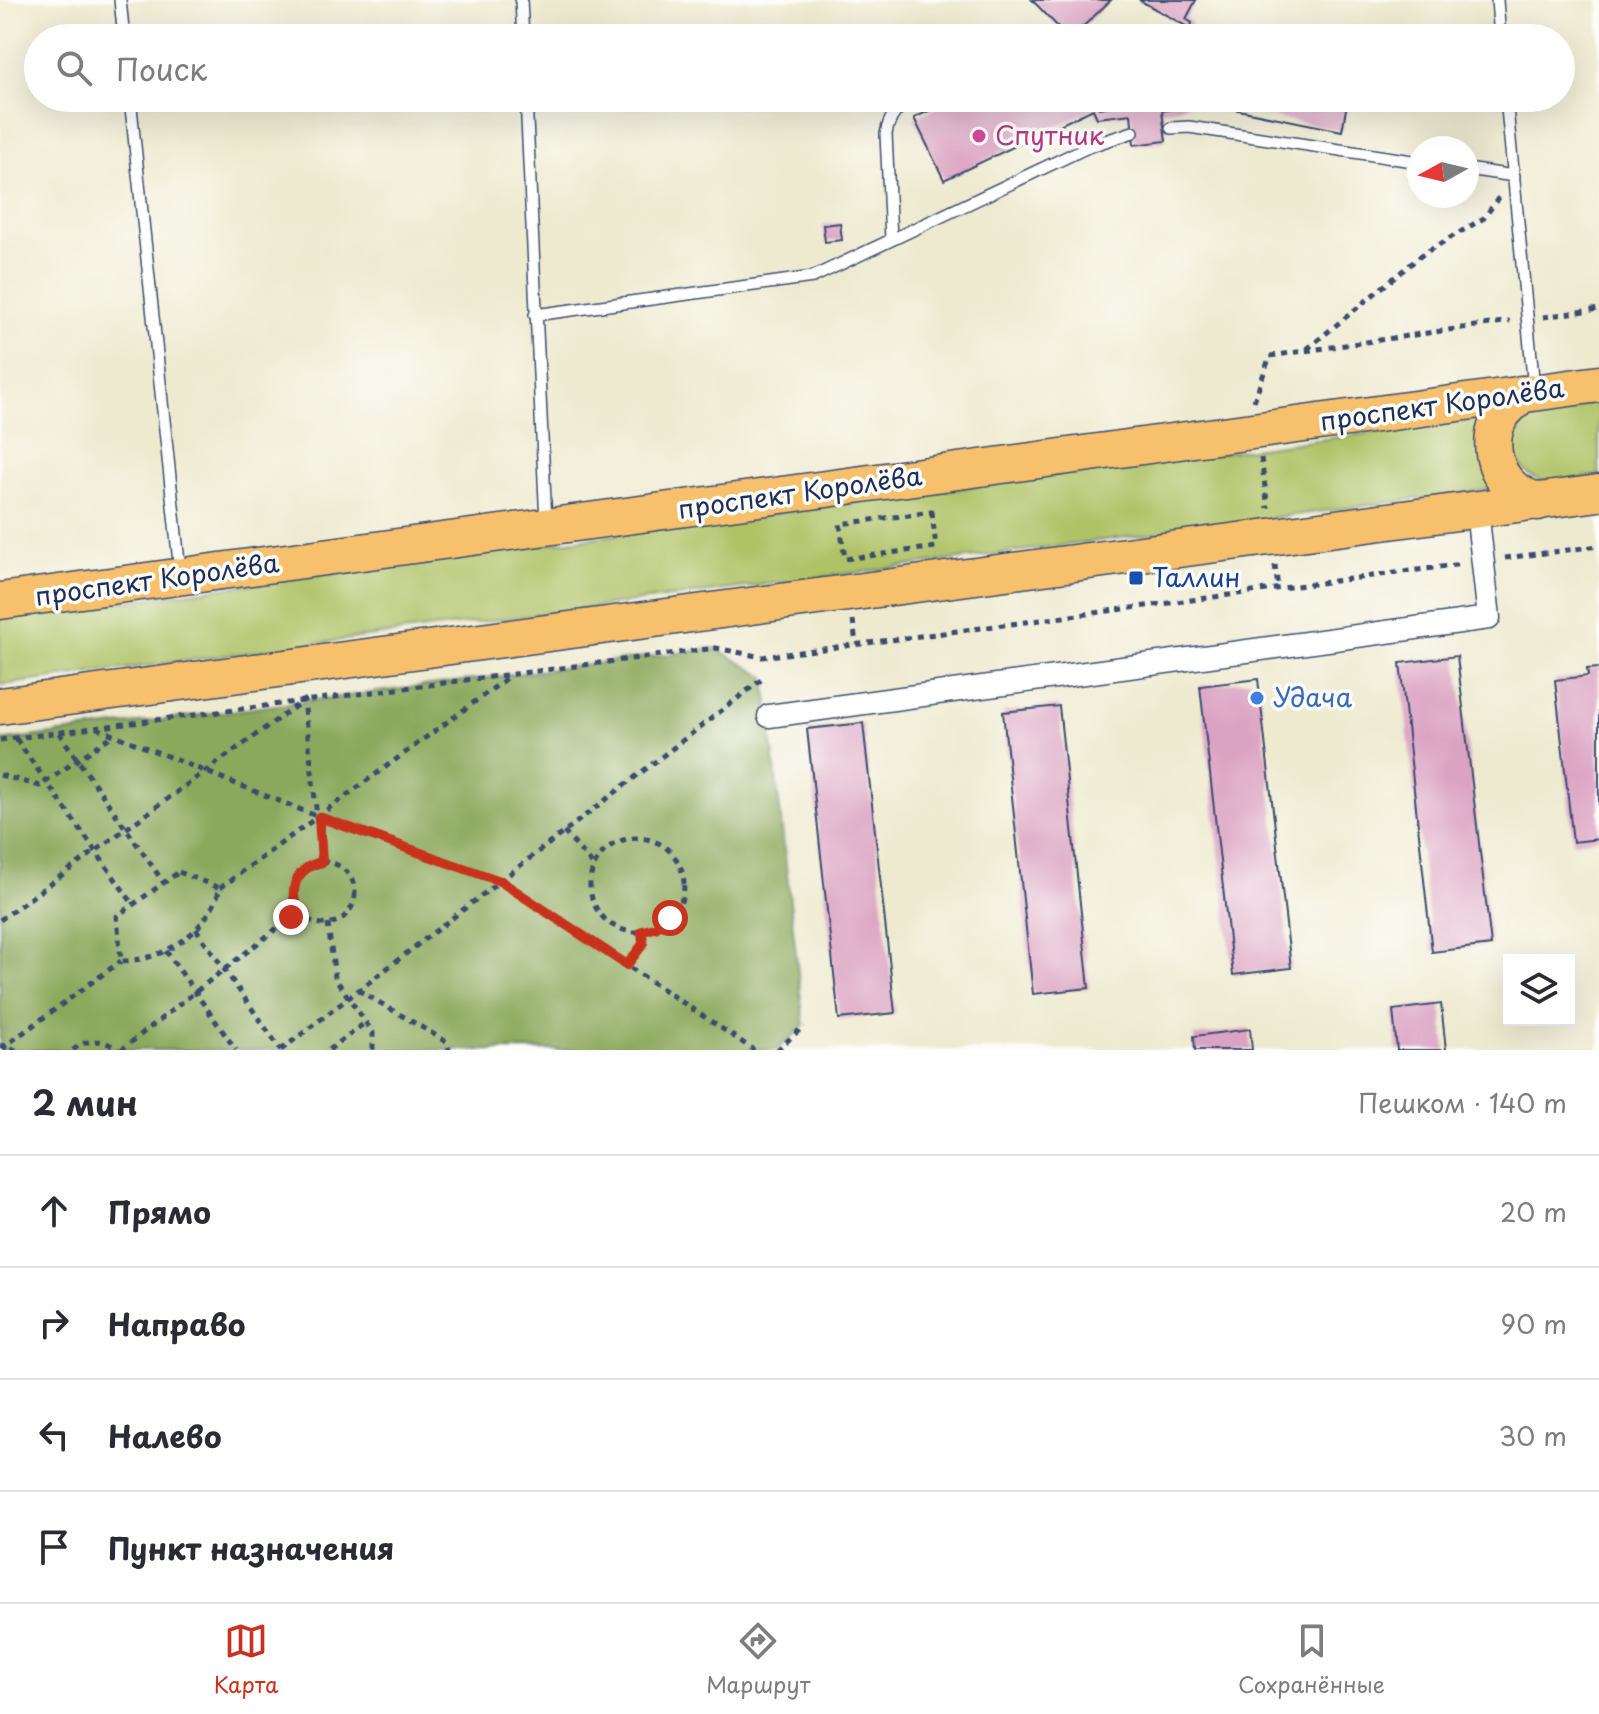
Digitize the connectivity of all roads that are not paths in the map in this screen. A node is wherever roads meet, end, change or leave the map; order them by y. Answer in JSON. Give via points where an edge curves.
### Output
{"nodes":[{"id":1,"x":120,"y":0,"type":"edge"},
{"id":2,"x":521,"y":0,"type":"edge"},
{"id":3,"x":1497,"y":0,"type":"edge"},
{"id":4,"x":123,"y":24,"type":"edge"},
{"id":5,"x":522,"y":24,"type":"edge"},
{"id":6,"x":1499,"y":24,"type":"edge"},
{"id":7,"x":131,"y":112,"type":"edge"},
{"id":8,"x":527,"y":112,"type":"edge"},
{"id":9,"x":895,"y":112,"type":"edge"},
{"id":10,"x":1507,"y":112,"type":"edge"},
{"id":11,"x":1171,"y":128,"type":"dead end"},
{"id":12,"x":1133,"y":132,"type":"dead end"},
{"id":13,"x":1407,"y":160,"type":"edge"},
{"id":14,"x":1479,"y":171,"type":"edge"},
{"id":15,"x":1514,"y":176,"type":"junction"},
{"id":16,"x":891,"y":239,"type":"junction"},
{"id":17,"x":535,"y":315,"type":"junction"},
{"id":18,"x":1599,"y":384,"type":"edge"},
{"id":19,"x":1527,"y":394,"type":"junction"},
{"id":20,"x":1599,"y":493,"type":"edge"},
{"id":21,"x":1538,"y":502,"type":"junction"},
{"id":22,"x":1477,"y":510,"type":"junction"},
{"id":23,"x":546,"y":527,"type":"junction"},
{"id":24,"x":181,"y":577,"type":"junction"},
{"id":25,"x":0,"y":601,"type":"edge"},
{"id":26,"x":0,"y":706,"type":"edge"},
{"id":27,"x":769,"y":716,"type":"dead end"}],
"edges":[{"from":1,"to":4,"type":"lane"},
{"from":2,"to":5,"type":"lane"},
{"from":3,"to":6,"type":"lane"},
{"from":7,"to":24,"type":"lane"},
{"from":8,"to":17,"type":"lane"},
{"from":9,"to":16,"type":"lane","via":[[886,134]]},
{"from":10,"to":15,"type":"lane"},
{"from":11,"to":13,"type":"lane"},
{"from":12,"to":16,"type":"lane","via":[[1090,146]]},
{"from":14,"to":15,"type":"lane"},
{"from":15,"to":19,"type":"lane","via":[[1528,319]]},
{"from":16,"to":17,"type":"lane","via":[[813,277]]},
{"from":17,"to":23,"type":"lane"},
{"from":18,"to":19,"type":"main road","name":"проспект Королёва"},
{"from":19,"to":21,"type":"main road","via":[[1501,416],[1494,433],[1494,457],[1514,489]]},
{"from":19,"to":23,"type":"main road","name":"проспект Королёва"},
{"from":20,"to":21,"type":"main road"},
{"from":21,"to":22,"type":"main road"},
{"from":22,"to":26,"type":"main road"},
{"from":22,"to":27,"type":"street","via":[[1489,618]]},
{"from":23,"to":24,"type":"main road","name":"проспект Королёва"},
{"from":24,"to":25,"type":"main road","name":"проспект Королёва"}]}
